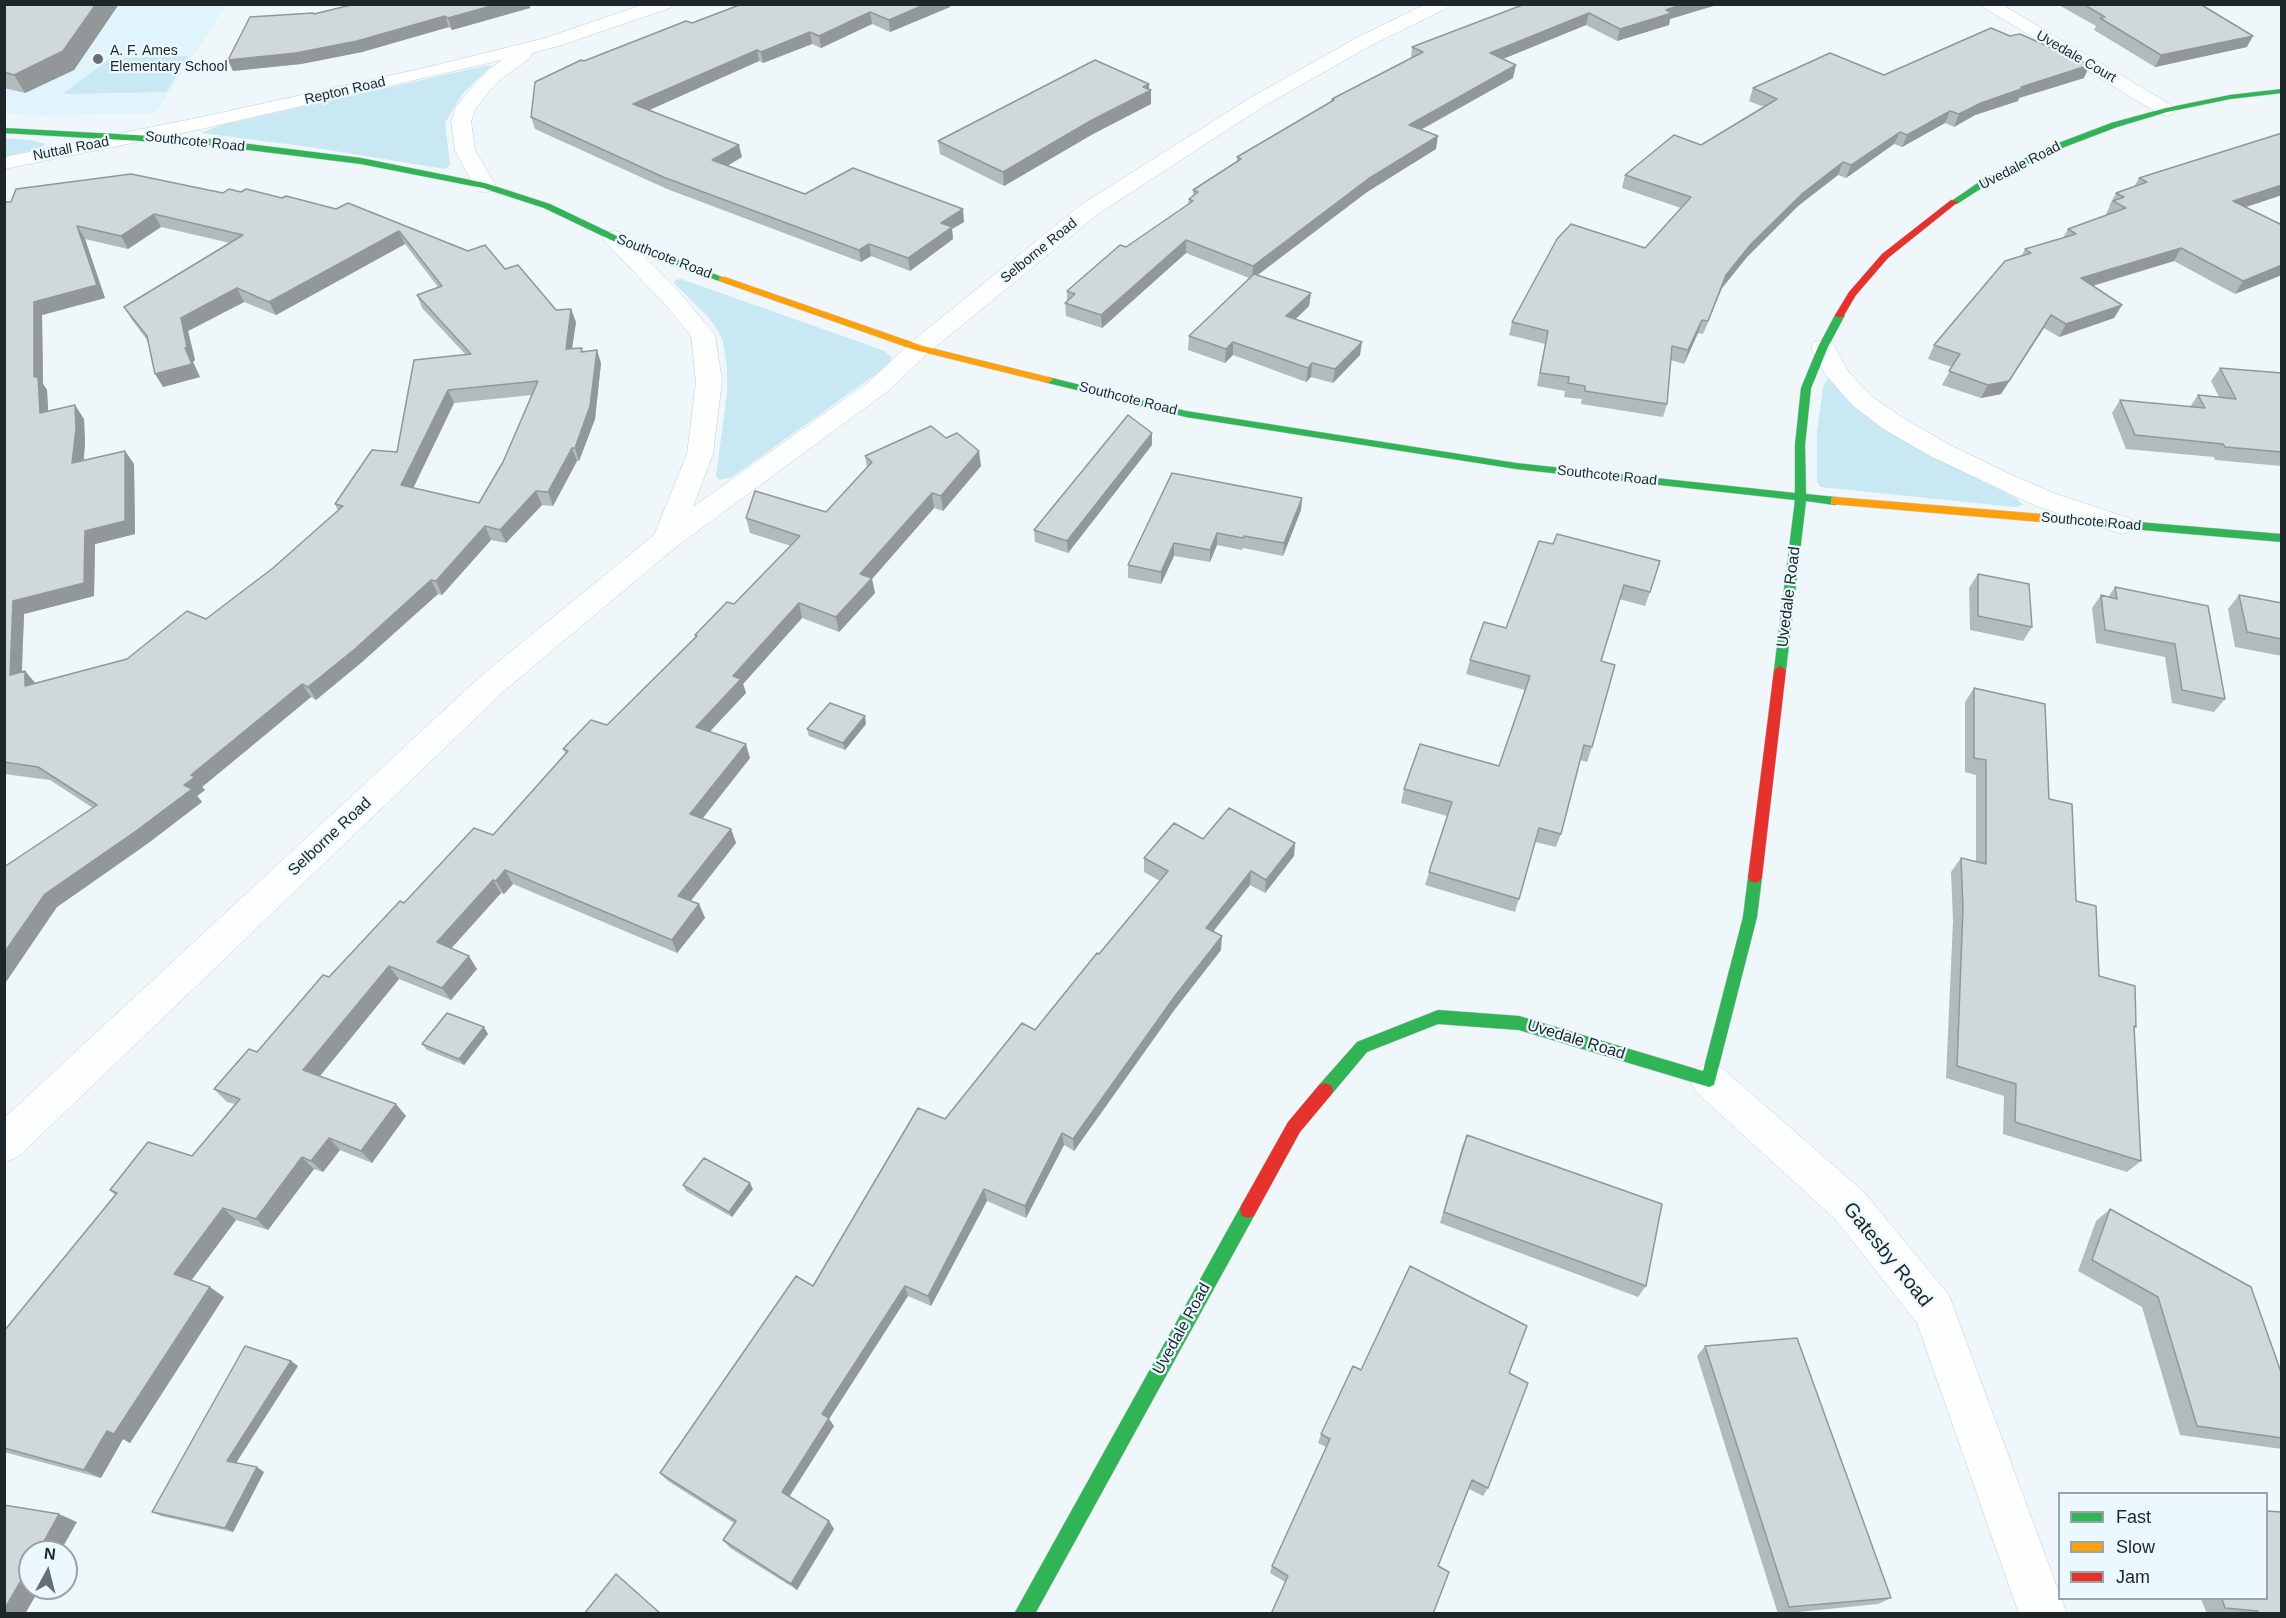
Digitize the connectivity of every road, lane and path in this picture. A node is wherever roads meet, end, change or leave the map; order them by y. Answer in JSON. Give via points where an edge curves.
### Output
{"nodes":[{"id":1,"x":664,"y":4,"type":"edge"},
{"id":2,"x":1441,"y":4,"type":"edge"},
{"id":3,"x":1987,"y":4,"type":"edge"},
{"id":4,"x":552,"y":42,"type":"junction"},
{"id":5,"x":2282,"y":90,"type":"edge"},
{"id":6,"x":2166,"y":110,"type":"junction"},
{"id":7,"x":4,"y":130,"type":"edge"},
{"id":8,"x":137,"y":136,"type":"junction"},
{"id":9,"x":4,"y":163,"type":"edge"},
{"id":10,"x":485,"y":186,"type":"junction"},
{"id":11,"x":614,"y":238,"type":"junction"},
{"id":12,"x":1823,"y":347,"type":"junction"},
{"id":13,"x":919,"y":348,"type":"junction"},
{"id":14,"x":1801,"y":498,"type":"junction"},
{"id":15,"x":2122,"y":525,"type":"junction"},
{"id":16,"x":2282,"y":538,"type":"edge"},
{"id":17,"x":666,"y":540,"type":"junction"},
{"id":18,"x":1709,"y":1080,"type":"junction"},
{"id":19,"x":4,"y":1144,"type":"edge"},
{"id":20,"x":1024,"y":1614,"type":"edge"},
{"id":21,"x":2043,"y":1614,"type":"edge"}],
"edges":[{"from":1,"to":4,"type":"street","name":"Repton Road"},
{"from":2,"to":13,"type":"street","name":"Selborne Road","via":[[1363,42],[1257,102],[1090,209]]},
{"from":3,"to":6,"type":"street","name":"Uvedale Court"},
{"from":4,"to":8,"type":"street","name":"Repton Road"},
{"from":4,"to":10,"type":"street","name":"Repton Road","via":[[508,63],[466,107],[461,121],[465,150]]},
{"from":5,"to":6,"type":"street","name":"Uvedale Road"},
{"from":6,"to":12,"type":"street","name":"Uvedale Road","via":[[2051,149],[1988,180],[1939,213],[1885,256],[1852,294]]},
{"from":7,"to":8,"type":"street","name":"Southcote Road"},
{"from":8,"to":9,"type":"street","name":"Nuttall Road"},
{"from":8,"to":10,"type":"street","name":"Southcote Road","via":[[361,161]]},
{"from":10,"to":11,"type":"street","name":"Southcote Road","via":[[547,206]]},
{"from":11,"to":13,"type":"street","name":"Southcote Road"},
{"from":11,"to":17,"type":"street","name":"Selborne Road","via":[[672,297],[702,335],[709,381],[700,454]]},
{"from":12,"to":14,"type":"street","name":"Uvedale Road","via":[[1806,388],[1800,445]]},
{"from":12,"to":15,"type":"street","via":[[1837,374],[1894,424],[2004,482]]},
{"from":13,"to":14,"type":"street","name":"Southcote Road","via":[[1186,414],[1516,465]]},
{"from":13,"to":17,"type":"street","name":"Selborne Road","via":[[879,386]]},
{"from":14,"to":15,"type":"street","name":"Southcote Road"},
{"from":14,"to":18,"type":"street","name":"Uvedale Road","via":[[1750,917]]},
{"from":15,"to":16,"type":"street","name":"Southcote Road"},
{"from":17,"to":19,"type":"street","name":"Selborne Road","via":[[493,683]]},
{"from":18,"to":20,"type":"street","name":"Uvedale Road","via":[[1519,1023],[1438,1017],[1362,1047],[1294,1127]]},
{"from":18,"to":21,"type":"street","name":"Gatesby Road","via":[[1850,1206],[1934,1310]]}]}
